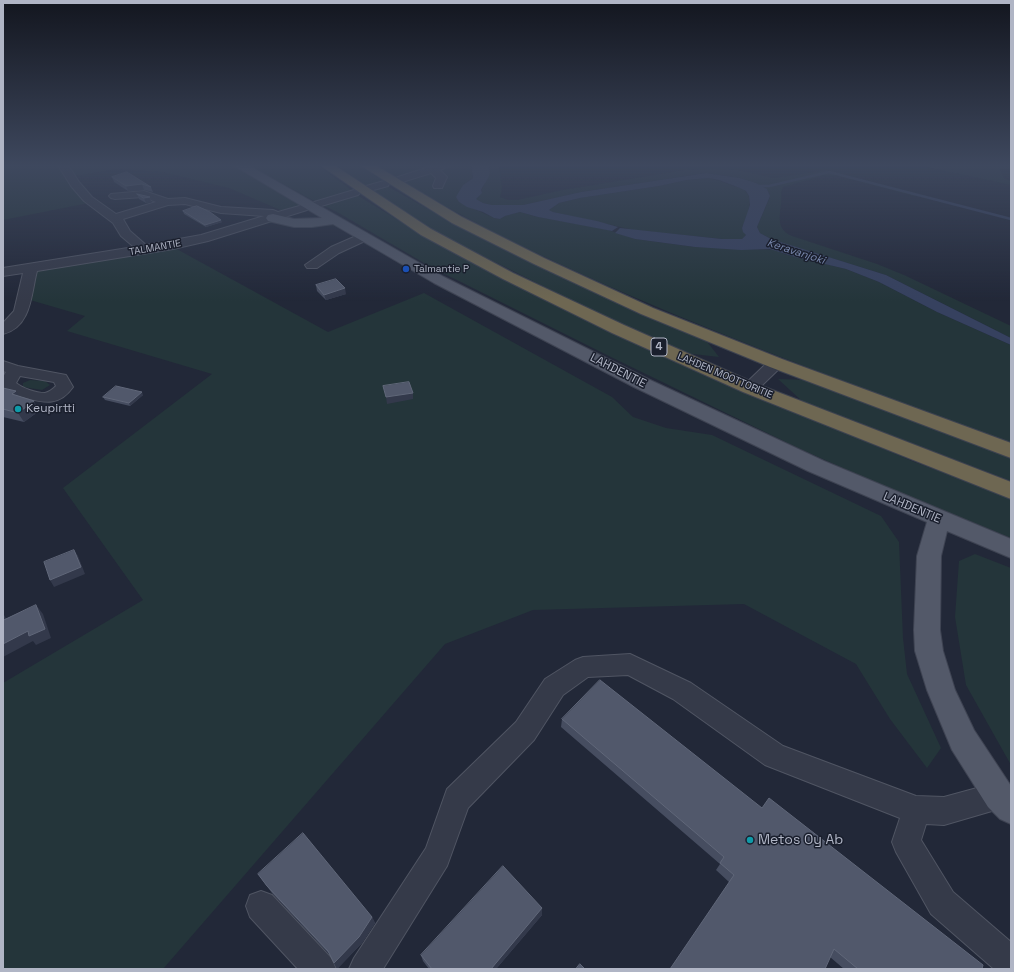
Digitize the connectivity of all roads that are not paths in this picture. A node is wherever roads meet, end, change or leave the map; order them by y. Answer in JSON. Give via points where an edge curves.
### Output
{"nodes":[{"id":1,"x":104,"y":210,"type":"edge"},
{"id":2,"x":139,"y":210,"type":"edge"},
{"id":3,"x":228,"y":210,"type":"edge"},
{"id":4,"x":296,"y":210,"type":"edge"},
{"id":5,"x":317,"y":210,"type":"edge"},
{"id":6,"x":394,"y":210,"type":"edge"},
{"id":7,"x":441,"y":210,"type":"edge"},
{"id":8,"x":276,"y":217,"type":"junction"},
{"id":9,"x":114,"y":218,"type":"junction"},
{"id":10,"x":334,"y":220,"type":"junction"},
{"id":11,"x":363,"y":237,"type":"junction"},
{"id":12,"x":144,"y":250,"type":"junction"},
{"id":13,"x":312,"y":265,"type":"dead end"},
{"id":14,"x":31,"y":267,"type":"junction"},
{"id":15,"x":3,"y":272,"type":"edge"},
{"id":16,"x":3,"y":330,"type":"edge"},
{"id":17,"x":776,"y":363,"type":"junction"},
{"id":18,"x":750,"y":388,"type":"junction"},
{"id":19,"x":1011,"y":451,"type":"edge"},
{"id":20,"x":1011,"y":490,"type":"edge"},
{"id":21,"x":939,"y":519,"type":"junction"},
{"id":22,"x":1011,"y":549,"type":"edge"},
{"id":23,"x":1005,"y":802,"type":"edge"},
{"id":24,"x":916,"y":810,"type":"junction"},
{"id":25,"x":261,"y":906,"type":"dead end"},
{"id":26,"x":1011,"y":963,"type":"edge"},
{"id":27,"x":320,"y":969,"type":"edge"},
{"id":28,"x":365,"y":969,"type":"edge"}],
"edges":[{"from":1,"to":9,"type":"street"},
{"from":2,"to":9,"type":"street"},
{"from":3,"to":8,"type":"street","via":[[264,212]]},
{"from":4,"to":8,"type":"street","name":"TALMANTIE"},
{"from":5,"to":10,"type":"main road","name":"LAHDENTIE"},
{"from":6,"to":18,"type":"highway","name":"LAHDEN MOOTTORITIE","number":"4","via":[[426,232],[508,276]]},
{"from":7,"to":17,"type":"highway","via":[[539,261]]},
{"from":8,"to":10,"type":"main road","via":[[279,220],[311,223]]},
{"from":8,"to":12,"type":"street","name":"TALMANTIE","via":[[204,238]]},
{"from":9,"to":12,"type":"street","via":[[125,233]]},
{"from":10,"to":11,"type":"main road","name":"LAHDENTIE"},
{"from":11,"to":13,"type":"street","via":[[335,250]]},
{"from":11,"to":21,"type":"main road","name":"LAHDENTIE","via":[[439,280],[701,413]]},
{"from":12,"to":14,"type":"street","name":"TALMANTIE"},
{"from":14,"to":15,"type":"street","name":"TALMANTIE"},
{"from":14,"to":16,"type":"street","via":[[21,312]]},
{"from":17,"to":18,"type":"street"},
{"from":17,"to":19,"type":"highway"},
{"from":18,"to":20,"type":"highway","name":"LAHDEN MOOTTORITIE","number":"4"},
{"from":21,"to":22,"type":"main road","name":"LAHDENTIE"},
{"from":21,"to":23,"type":"main road","via":[[929,556],[929,651],[941,690],[963,740]]},
{"from":23,"to":24,"type":"street","via":[[944,811]]},
{"from":24,"to":26,"type":"street","via":[[906,842],[942,903]]},
{"from":24,"to":28,"type":"street","via":[[774,756],[682,692],[630,664],[583,667],[554,687],[525,732],[457,800],[437,856]]},
{"from":25,"to":27,"type":"street"}]}
